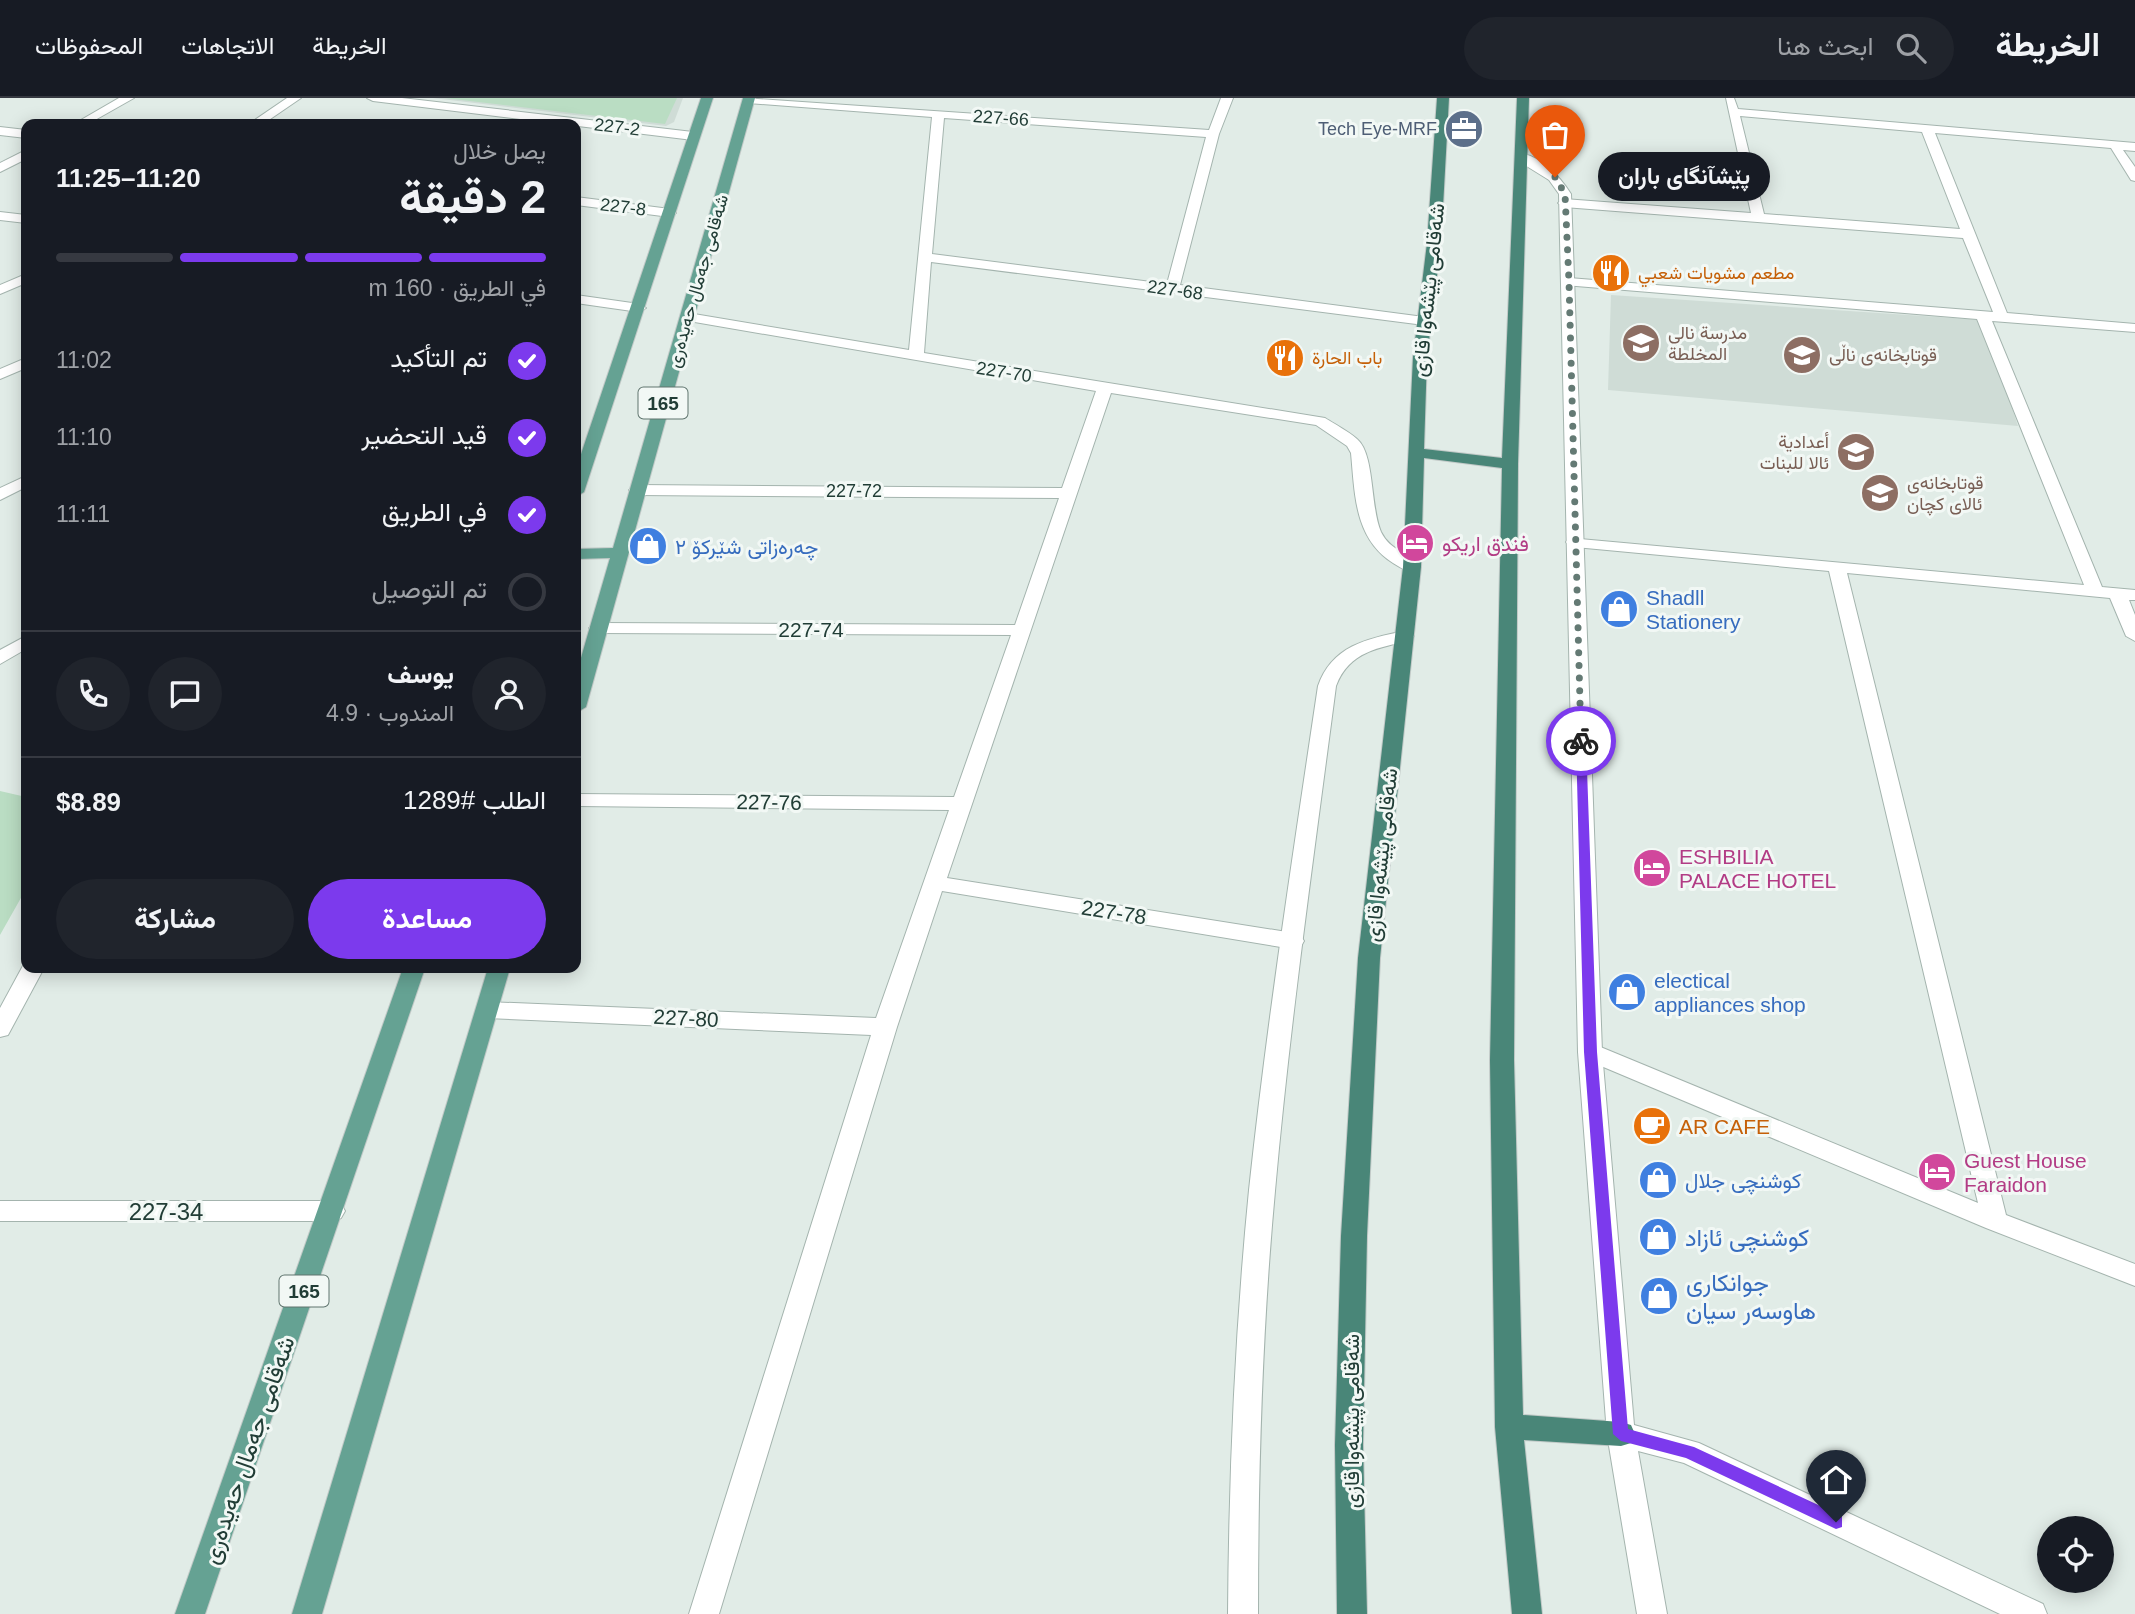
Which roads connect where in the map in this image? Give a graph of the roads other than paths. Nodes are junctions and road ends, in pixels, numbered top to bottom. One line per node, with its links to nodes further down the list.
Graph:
1 (128, 98): 12 (street)
2 (295, 98): 13 (street)
3 (373, 98): 14 (street, 227-2)
4 (707, 98): 20 (main road, 165)
5 (1227, 98): 19 (street)
6 (1443, 98): 44 (highway, شەقامی پێشەوا قازی)
7 (1523, 98): 24 (highway)
8 (1730, 98): 10 (street)
9 (749, 99): 11 (street, 227-66); 41 (main road, شەقامی جەمال حەیدەری / 165)
10 (1732, 112): 16 (street); 31 (street)
11 (938, 114): 19 (street, 227-66); 34 (street)
12 (89, 119)
13 (263, 119)
14 (550, 119)
15 (581, 123): 20 (street, 227-2)
16 (1927, 129): 21 (street); 33 (street)
17 (0, 131): 18 (street)
18 (21, 133)
19 (1213, 134): 38 (street)
20 (693, 136): 29 (main road, 165)
21 (2115, 146): 22 (street); 26 (street)
22 (2135, 147)
23 (21, 157): 25 (street)
24 (1521, 157): 28 (street); 51 (highway)
25 (0, 168)
26 (2135, 177)
27 (581, 202): 29 (street, 227-8)
28 (1564, 203): 31 (street); 36 (street)
29 (670, 213): 40 (main road, 165)
30 (0, 216): 32 (street)
31 (1758, 217): 33 (street)
32 (21, 218)
33 (1969, 234): 43 (street)
34 (927, 257): 38 (street, 227-68); 46 (street)
35 (21, 280): 37 (street)
36 (1569, 282): 42 (street); 57 (street)
37 (0, 290)
38 (1172, 290): 44 (street, 227-68)
39 (581, 300): 40 (street)
40 (639, 308): 52 (main road, 165)
41 (688, 317): 46 (street, 227-70); 54 (main road, شەقامی جەمال حەیدەری / 165)
42 (1983, 317): 43 (street); 62 (street)
43 (2003, 318): 45 (street)
44 (1424, 321): 50 (highway, شەقامی پێشەوا قازی)
45 (2135, 328)
46 (916, 357): 49 (street, 227-70)
47 (21, 365): 48 (street)
48 (0, 376)
49 (1105, 388): 55 (street); 60 (street, 227-70)
50 (1414, 452): 51 (highway); 60 (highway, شەقامی پێشەوا قازی)
51 (1510, 464): 86 (highway)
52 (581, 477)
53 (21, 484): 56 (street)
54 (637, 490): 55 (street, 227-72); 58 (main road, شەقامی جەمال حەیدەری / 165)
55 (1070, 492): 65 (street)
56 (5, 493)
57 (1575, 542): 61 (street); 81 (street)
58 (621, 553): 59 (main road); 64 (main road, شەقامی جەمال حەیدەری / 165)
59 (581, 554)
60 (1412, 567): 66 (highway, شەقامی پێشەوا قازی)
61 (1837, 568): 62 (street); 84 (street)
62 (2095, 591): 63 (street)
63 (2126, 594): 67 (street)
64 (598, 628): 65 (street, 227-74); 70 (main road, شەقامی جەمال حەیدەری / 165)
65 (1023, 630): 72 (street)
66 (1405, 636): 74 (street); 92 (highway, شەقامی پێشەوا قازی)
67 (2135, 636)
68 (21, 644): 69 (street)
69 (0, 658)
70 (581, 689)
71 (581, 800): 72 (street, 227-76)
72 (962, 804): 73 (street)
73 (935, 883): 74 (street, 227-78); 79 (street)
74 (1293, 941): 91 (street)
75 (30, 973): 80 (street)
76 (412, 973): 83 (main road, شەقامی جەمال حەیدەری / 165)
77 (498, 973): 78 (main road)
78 (487, 1010): 79 (street, 227-80); 89 (main road)
79 (885, 1027): 90 (street)
80 (0, 1029)
81 (1590, 1052): 84 (street); 87 (street)
82 (0, 1211): 83 (street, 227-34)
83 (332, 1211): 88 (main road, شەقامی جەمال حەیدەری / 165)
84 (1995, 1221): 85 (street)
85 (2135, 1275)
86 (1509, 1427): 87 (highway); 93 (highway)
87 (1621, 1434): 94 (street); 95 (street)
88 (190, 1614)
89 (307, 1614)
90 (704, 1614)
91 (1243, 1614)
92 (1352, 1614)
93 (1527, 1614)
94 (1652, 1614)
95 (2032, 1614)

